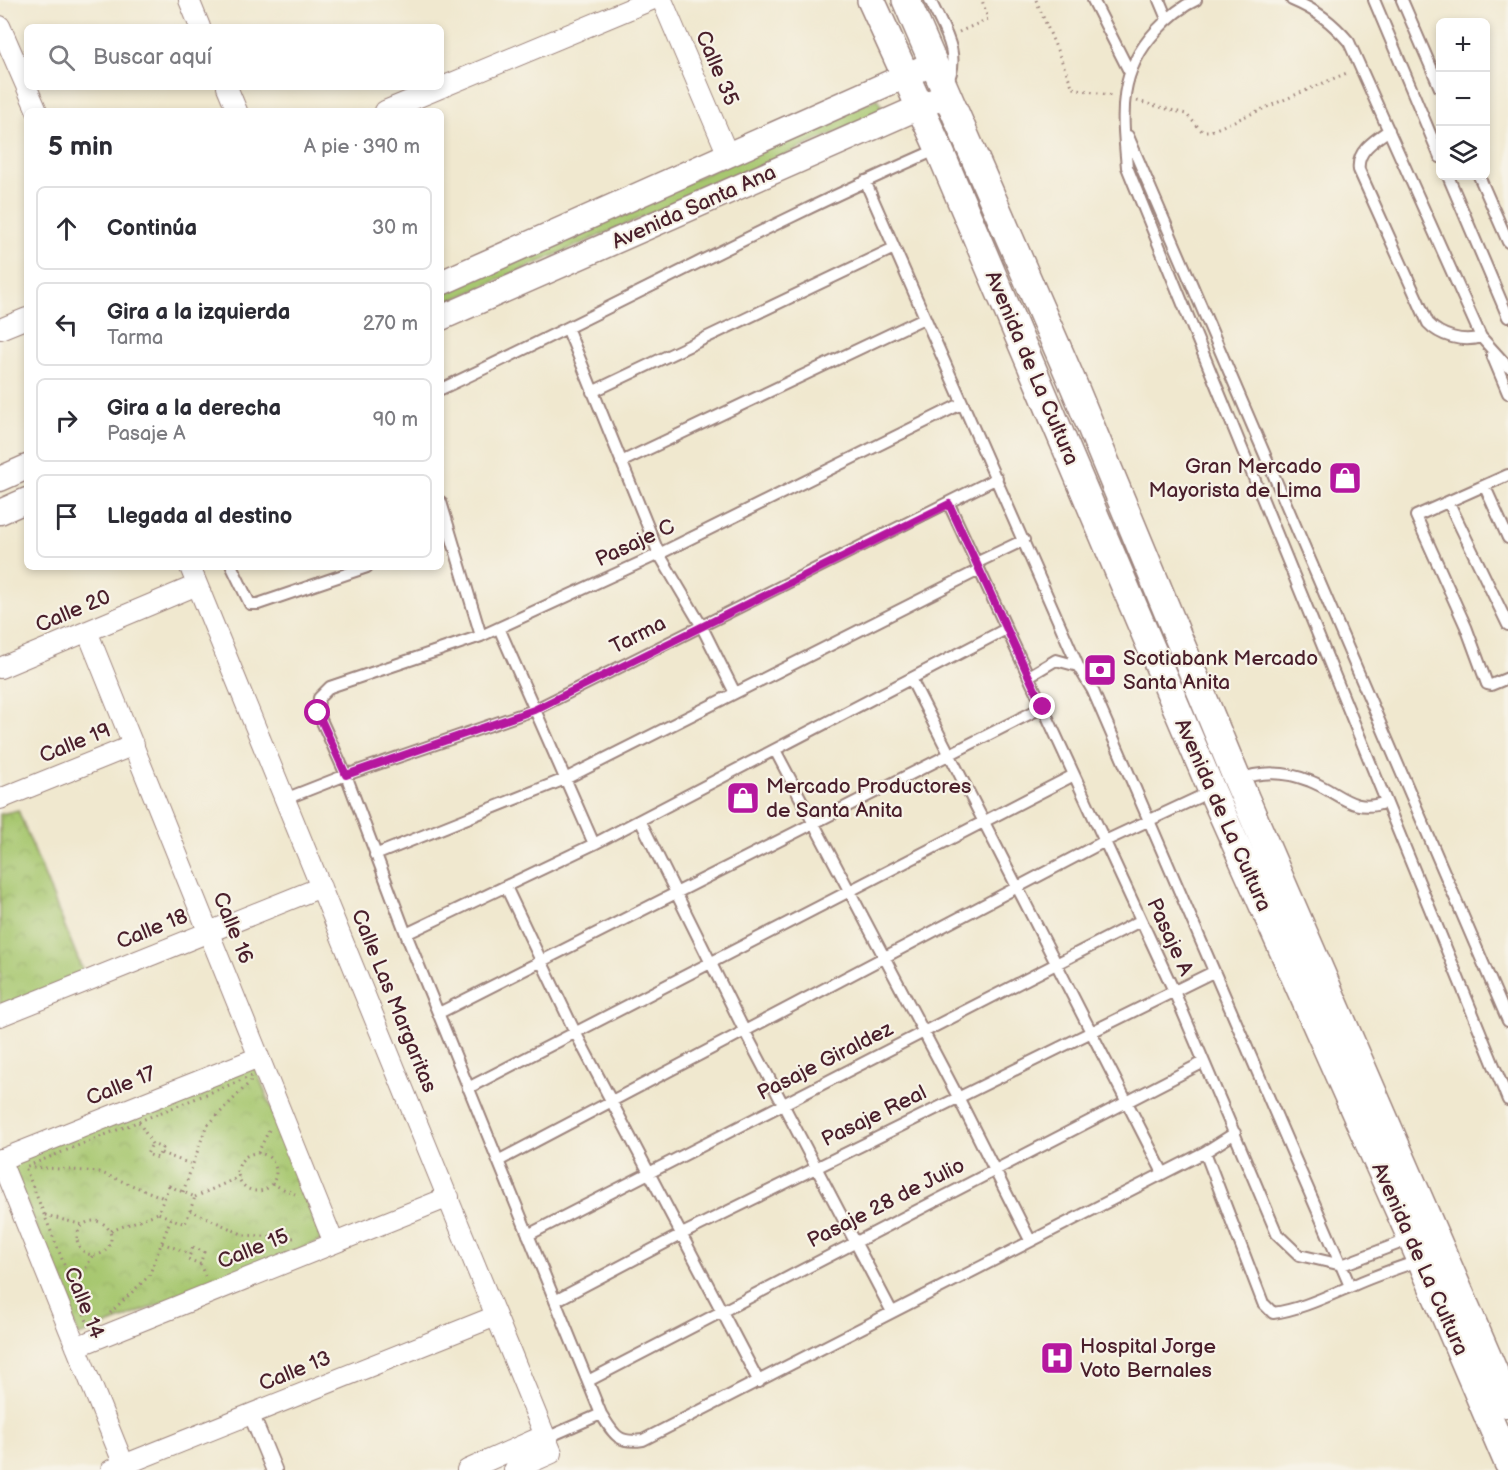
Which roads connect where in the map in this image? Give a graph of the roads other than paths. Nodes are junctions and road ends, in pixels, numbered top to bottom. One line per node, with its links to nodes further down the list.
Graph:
1 (189, 0): 14 (street)
2 (651, 0): 21 (street)
3 (662, 0): 34 (street, Calle 35)
4 (871, 0): 18 (main road, Avenida de La Cultura)
5 (906, 0): 16 (main road, Avenida de La Cultura)
6 (930, 0): 25 (lane)
7 (1093, 0): 17 (lane)
8 (1159, 0): 13 (lane)
9 (1196, 0): 13 (lane)
10 (1292, 0): 31 (lane)
11 (1374, 0): 32 (lane)
12 (1402, 0): 19 (lane)
13 (1167, 19): 17 (lane)
14 (199, 24)
15 (0, 26): 20 (street)
16 (934, 63): 18 (street, Avenida Santa Ana); 25 (main road, Avenida de La Cultura)
17 (1129, 71): 30 (lane)
18 (904, 76): 29 (main road, Avenida de La Cultura); 34 (street, Avenida Santa Ana)
19 (1436, 79)
20 (24, 81)
21 (444, 86)
22 (28, 90): 26 (street)
23 (228, 90): 27 (street)
24 (435, 90): 28 (street)
25 (946, 92): 29 (street, Avenida Santa Ana); 93 (main road, Avenida de La Cultura)
26 (36, 108)
27 (236, 108)
28 (392, 108)
29 (919, 108): 33 (main road, Avenida de La Cultura); 41 (street, Avenida Santa Ana)
30 (1123, 126): 96 (lane); 120 (lane)
31 (1389, 130): 47 (lane); 47 (lane)
32 (1436, 147)
33 (939, 149): 37 (lane); 93 (main road, Avenida de La Cultura)
34 (728, 154): 40 (street, Avenida Santa Ana)
35 (1450, 180): 42 (lane)
36 (1481, 180): 38 (lane)
37 (865, 181): 39 (lane); 46 (lane)
38 (1508, 242)
39 (894, 248): 43 (lane); 51 (lane)
40 (444, 282)
41 (444, 317)
42 (1508, 317)
43 (924, 318): 53 (lane); 54 (lane)
44 (24, 319): 45 (street)
45 (0, 329)
46 (568, 330): 50 (lane); 51 (lane)
47 (1481, 338): 48 (lane)
48 (1491, 352): 49 (lane); 52 (lane)
49 (1508, 367)
50 (444, 388)
51 (592, 392): 54 (lane)
52 (1508, 393)
53 (961, 404): 57 (lane); 68 (lane, Pasaje C)
54 (621, 462): 68 (lane)
55 (24, 468): 58 (street)
56 (1508, 475): 59 (lane)
57 (997, 478): 62 (lane, Tarma); 67 (lane)
58 (0, 479)
59 (1485, 486): 61 (lane); 65 (lane)
60 (24, 501): 63 (street)
61 (1449, 502): 74 (lane); 82 (lane)
62 (949, 504): 69 (lane, Pasaje A); 73 (lane, Tarma)
63 (0, 512)
64 (444, 525): 66 (lane)
65 (1508, 538)
66 (446, 540): 78 (lane)
67 (1024, 540): 69 (lane); 79 (lane)
68 (659, 554): 73 (lane); 75 (lane, Pasaje C)
69 (978, 567): 76 (lane, Pasaje A); 84 (lane)
70 (233, 570): 71 (lane)
71 (358, 570)
72 (194, 576): 77 (street, Calle 20); 95 (street, Calle Las Margaritas)
73 (701, 625): 84 (lane); 86 (lane, Tarma)
74 (1508, 625)
75 (499, 628): 78 (lane, Pasaje C); 86 (lane)
76 (1006, 629): 81 (lane, Pasaje A); 83 (lane)
77 (87, 632): 80 (street, Calle 20); 87 (street, Calle 16)
78 (481, 636): 90 (lane, Pasaje C)
79 (1078, 666): 81 (lane); 98 (lane)
80 (0, 668)
81 (1029, 676): 85 (lane, Pasaje A)
82 (1508, 678)
83 (911, 679): 88 (lane); 89 (lane)
84 (735, 693): 92 (lane)
85 (1043, 707): 89 (lane); 91 (lane, Pasaje A)
86 (534, 710): 90 (lane, Tarma); 92 (lane)
87 (134, 746): 94 (street, Calle 19); 110 (street, Calle 16)
88 (775, 750): 97 (lane); 100 (lane)
89 (948, 755): 99 (lane); 100 (lane)
90 (346, 775): 95 (lane, Tarma); 103 (lane)
91 (1074, 775): 99 (lane); 101 (lane, Pasaje A)
92 (565, 779): 102 (lane); 103 (lane)
93 (1225, 785): 96 (lane); 98 (lane); 147 (main road, Avenida de La Cultura)
94 (0, 799)
95 (285, 799): 104 (street, Calle Las Margaritas)
96 (1386, 802): 129 (lane)
97 (640, 820): 102 (lane); 108 (lane)
98 (1148, 821): 101 (lane); 116 (lane)
99 (982, 822): 106 (lane); 107 (lane)
100 (813, 823): 107 (lane); 108 (lane)
101 (1105, 841): 106 (lane); 109 (lane, Pasaje A)
102 (594, 844): 105 (lane)
103 (375, 855): 111 (lane)
104 (321, 887): 110 (street, Calle 18); 141 (street, Calle Las Margaritas)
105 (506, 887): 111 (lane); 113 (lane)
106 (1017, 888): 112 (lane); 115 (lane)
107 (849, 891): 112 (lane); 114 (lane)
108 (676, 892): 113 (lane); 114 (lane)
109 (1140, 921): 115 (lane, Pasaje Giraldez); 117 (lane, Pasaje A)
110 (209, 932): 119 (street, Calle 18); 126 (street, Calle 16)
111 (406, 934): 118 (lane)
112 (884, 958): 123 (lane); 124 (lane)
113 (539, 962): 118 (lane); 122 (lane)
114 (710, 962): 122 (lane); 123 (lane)
115 (1058, 965): 121 (lane); 124 (lane, Pasaje Giraldez)
116 (1213, 972): 117 (lane, Pasaje Real); 148 (lane)
117 (1173, 989): 121 (lane, Pasaje Real); 125 (lane, Pasaje A)
118 (439, 1013): 127 (lane)
119 (0, 1016)
120 (1508, 1020)
121 (1091, 1030): 128 (lane, Pasaje Real); 130 (lane)
122 (575, 1032): 127 (lane); 131 (lane)
123 (746, 1032): 131 (lane); 132 (lane)
124 (924, 1033): 128 (lane); 132 (lane, Pasaje Giraldez)
125 (1204, 1062): 130 (lane, Pasaje 28 de Julio); 133 (lane, Pasaje A)
126 (259, 1065): 135 (street, Calle 17); 145 (street, Calle 16)
127 (468, 1088): 136 (lane)
128 (958, 1096): 137 (lane, Pasaje Real); 138 (lane)
129 (1508, 1100)
130 (1126, 1101): 138 (lane, Pasaje 28 de Julio); 140 (lane)
131 (612, 1102): 136 (lane); 139 (lane)
132 (784, 1104): 137 (lane); 139 (lane, Pasaje Giraldez)
133 (1235, 1133): 134 (lane); 148 (lane, Pasaje A)
134 (1204, 1152): 140 (lane); 149 (lane)
135 (0, 1159): 154 (street, Calle 14)
136 (498, 1161): 143 (lane)
137 (816, 1167): 142 (lane, Pasaje Real); 146 (lane)
138 (995, 1170): 144 (lane); 146 (lane, Pasaje 28 de Julio)
139 (650, 1173): 142 (lane); 143 (lane, Pasaje Giraldez)
140 (1162, 1173): 144 (lane)
141 (449, 1197): 145 (street, Calle 15); 153 (street, Calle Las Margaritas)
142 (682, 1234): 150 (lane, Pasaje Real); 151 (lane)
143 (528, 1235): 150 (lane)
144 (1030, 1240): 152 (lane)
145 (328, 1241): 154 (street, Calle 15)
146 (855, 1241): 151 (lane, Pasaje 28 de Julio); 152 (lane)
147 (1427, 1245): 148 (lane); 149 (lane); 157 (main road, Avenida de La Cultura); 161 (main road, Avenida de La Cultura)
148 (1342, 1265): 149 (lane)
149 (1350, 1286)
150 (555, 1301): 155 (lane)
151 (721, 1310): 155 (lane, Pasaje 28 de Julio); 156 (lane)
152 (892, 1312): 156 (lane)
153 (496, 1316): 158 (street, Calle 13); 160 (street, Calle Las Margaritas)
154 (76, 1347): 162 (street, Calle 14)
155 (588, 1381): 159 (lane)
156 (759, 1382): 159 (lane)
157 (1508, 1404)
158 (251, 1414): 162 (street, Calle 13); 163 (street)
159 (601, 1414): 160 (lane)
160 (548, 1442): 164 (street); 165 (street)
161 (1508, 1462)
162 (117, 1467)
163 (274, 1470)
164 (469, 1470)
165 (514, 1470)

